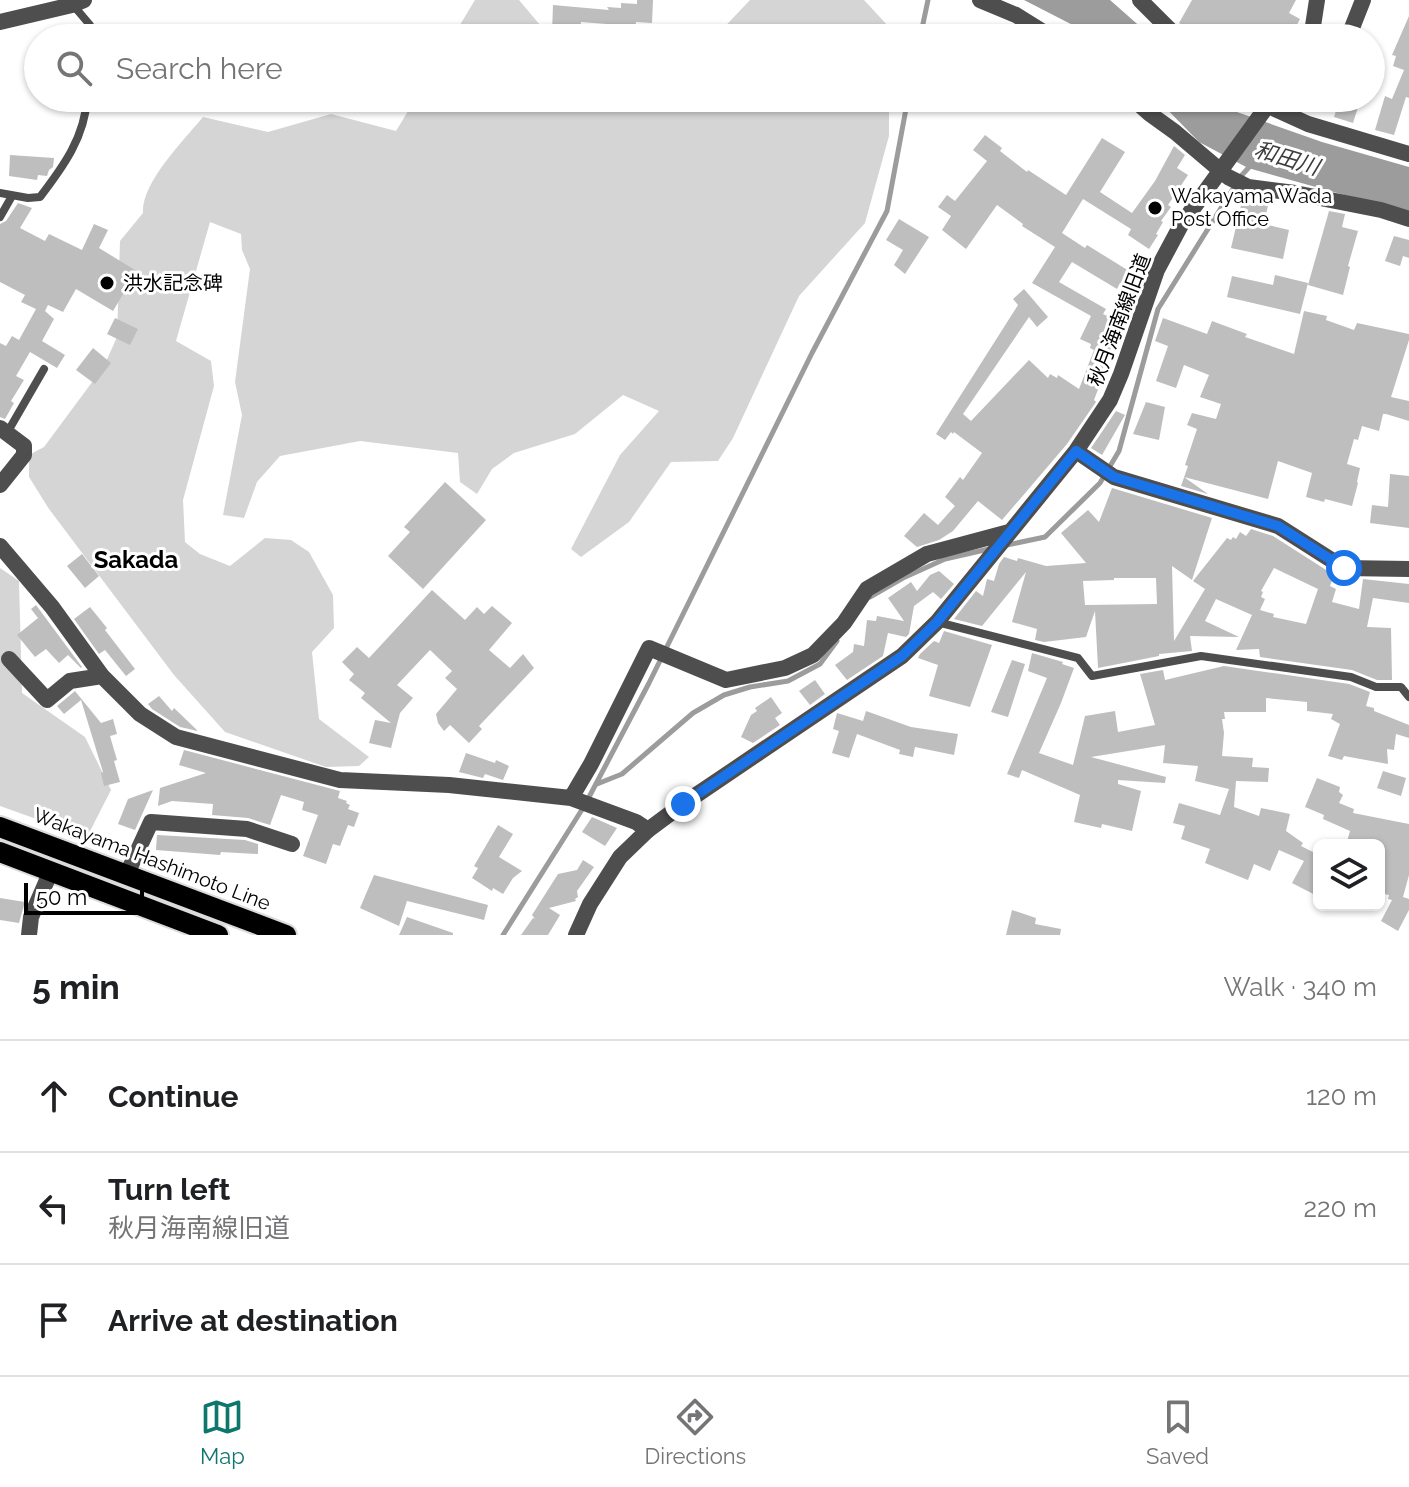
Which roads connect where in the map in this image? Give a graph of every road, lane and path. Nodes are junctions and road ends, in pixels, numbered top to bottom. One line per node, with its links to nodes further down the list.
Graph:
1 (980, 0): 8 (street)
2 (1140, 0): 9 (street)
3 (1317, 0): 10 (street)
4 (1363, 0): 11 (street)
5 (78, 2): 6 (street); 7 (lane)
6 (0, 22)
7 (89, 24)
8 (1030, 24)
9 (1164, 24)
10 (1313, 24)
11 (1354, 24)
12 (86, 112): 19 (lane)
13 (1148, 112): 17 (street)
14 (1262, 112): 17 (street, 秋月海南線旧道)
15 (1282, 112): 16 (street)
16 (1409, 154)
17 (1221, 168): 21 (street); 24 (street, 秋月海南線旧道)
18 (0, 193): 19 (lane)
19 (12, 196): 20 (lane)
20 (0, 217)
21 (1409, 219)
22 (44, 369): 23 (lane)
23 (4, 430): 25 (street)
24 (1076, 451): 26 (street, 秋月海南線旧道); 28 (street)
25 (0, 485)
26 (1009, 532): 29 (street, 秋月海南線旧道); 33 (street)
27 (0, 546): 31 (street)
28 (1409, 569)
29 (937, 622): 32 (lane); 35 (street, 秋月海南線旧道)
30 (9, 659): 31 (street)
31 (102, 676): 33 (street)
32 (1409, 697)
33 (574, 799): 35 (street)
34 (0, 827): 39 (main road, Wakayama Hashimoto Line)
35 (648, 830): 43 (street, 秋月海南線旧道)
36 (292, 844): 39 (street)
37 (0, 852): 38 (main road)
38 (51, 871): 40 (street); 41 (main road)
39 (127, 874): 42 (main road, Wakayama Hashimoto Line)
40 (29, 935)
41 (218, 935)
42 (286, 935)
43 (576, 935)

